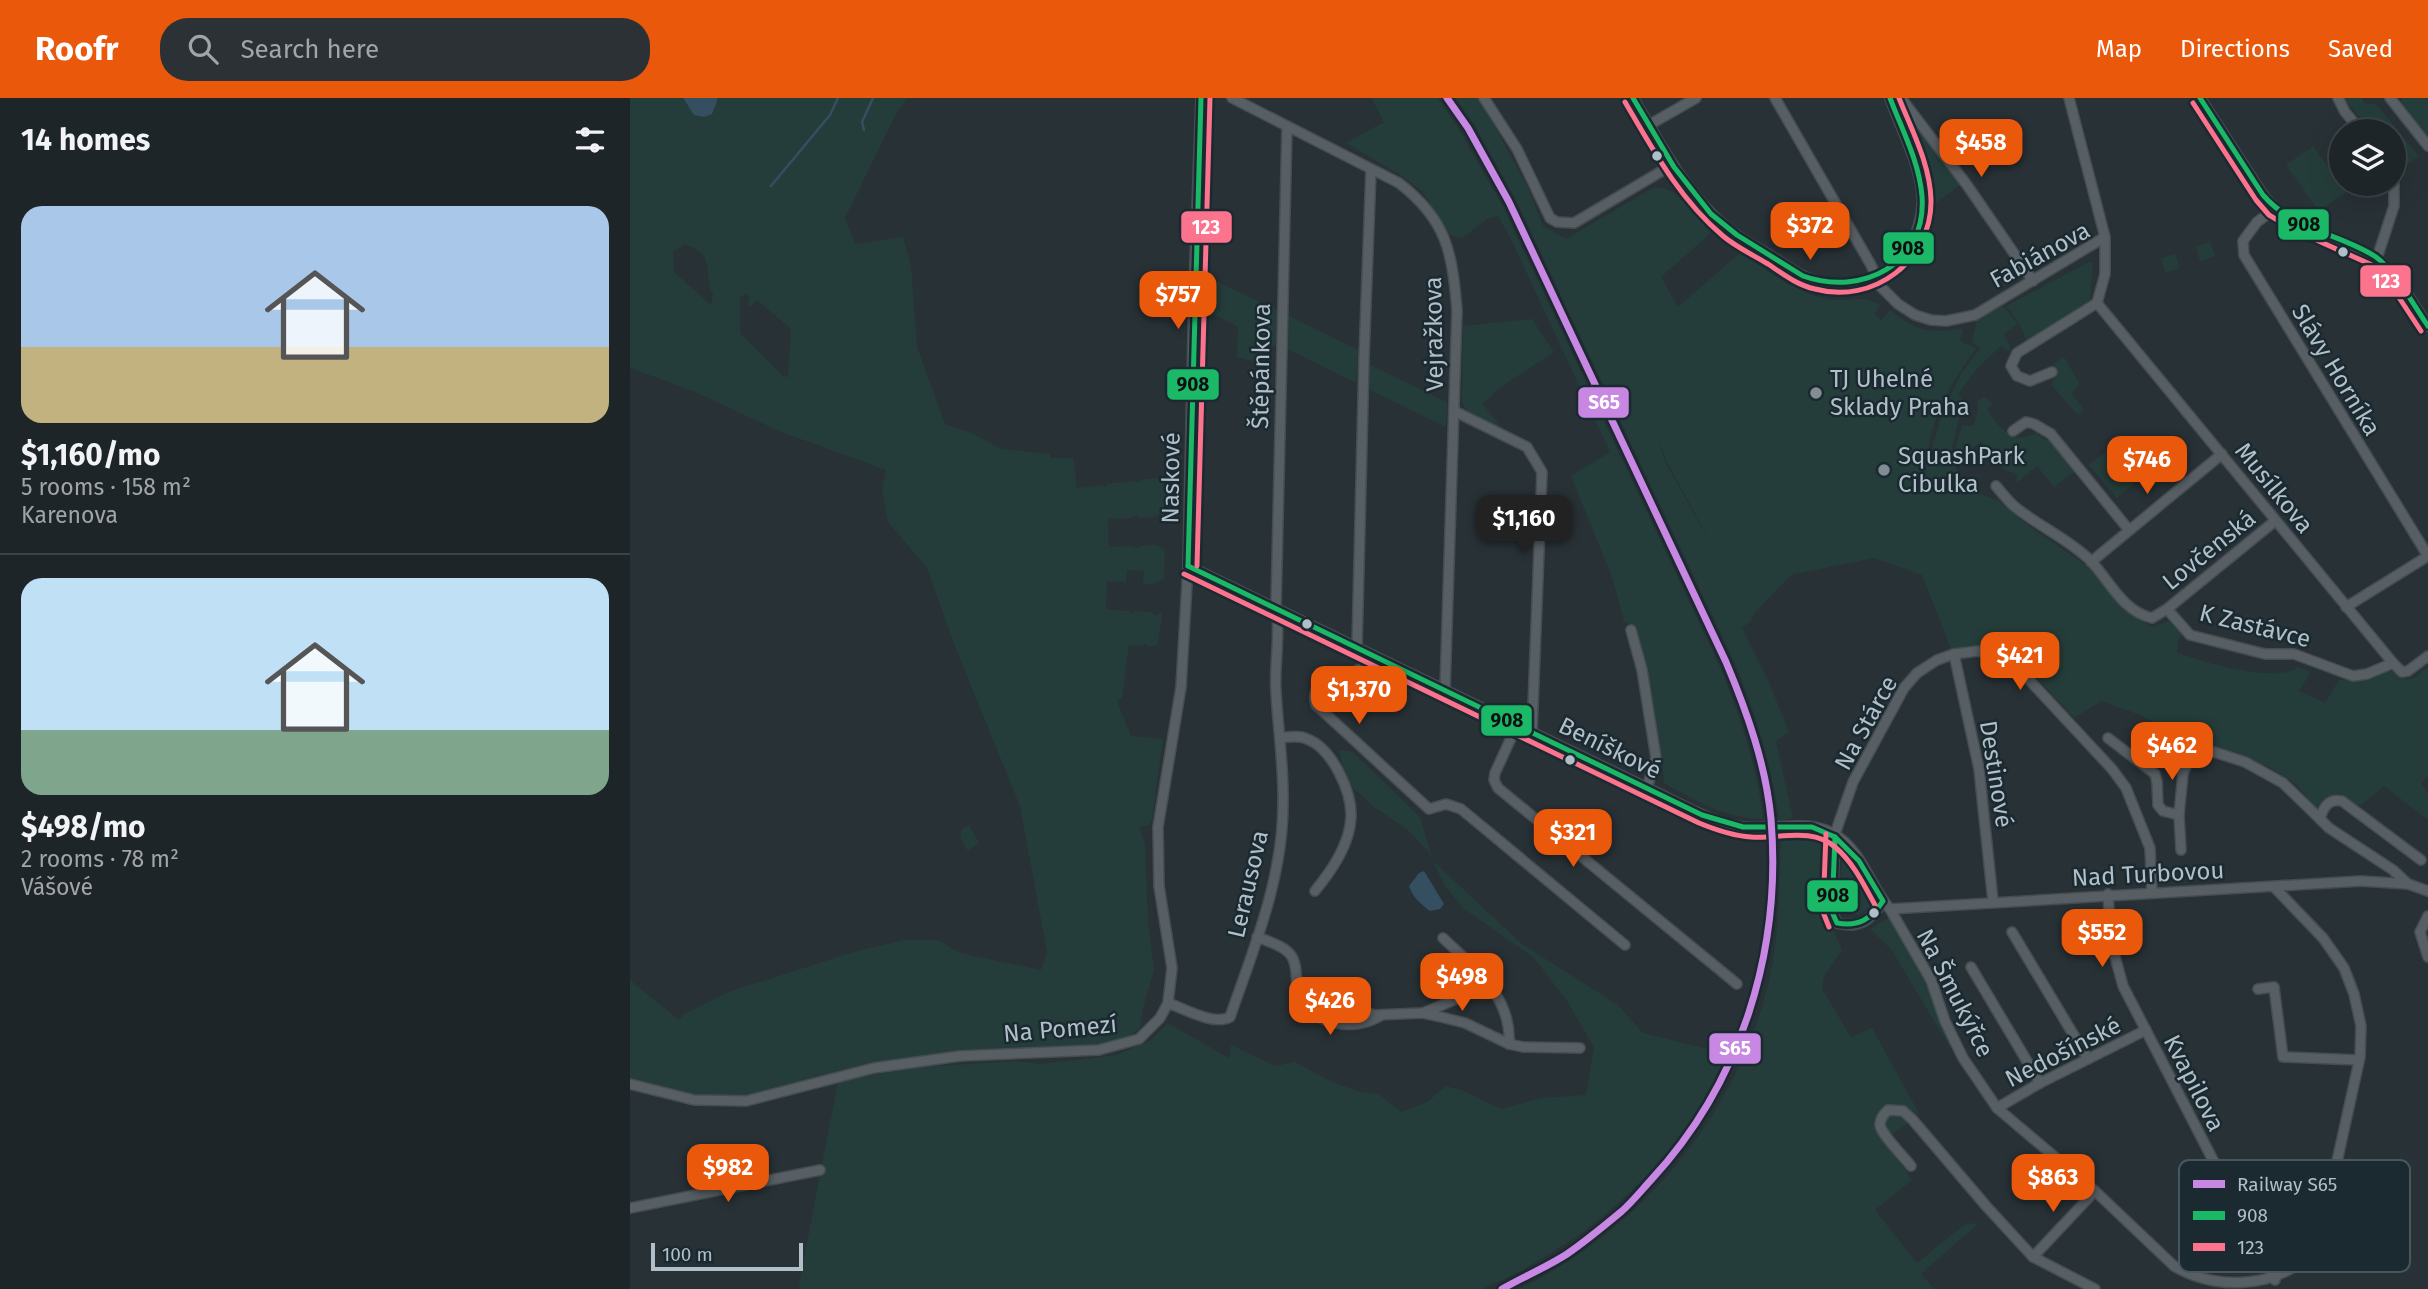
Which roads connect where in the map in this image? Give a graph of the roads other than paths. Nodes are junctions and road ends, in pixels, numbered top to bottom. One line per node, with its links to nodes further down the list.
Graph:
1 (1201, 98): 36 (street, Naskové)
2 (1232, 98): 15 (street, Vejražkova)
3 (1484, 98): 17 (street)
4 (1633, 98): 14 (street)
5 (1696, 98): 14 (street)
6 (1775, 98): 23 (street, Fabiánova)
7 (1890, 98): 23 (street)
8 (1901, 98): 24 (street)
9 (2069, 98): 21 (street)
10 (2200, 98): 20 (street)
11 (2338, 98): 13 (street)
12 (2390, 98): 16 (street)
13 (2353, 119)
14 (1649, 125): 17 (street)
15 (1287, 127): 18 (street, Vejražkova); 37 (street, Štěpánkova)
16 (2428, 145)
17 (1672, 165): 23 (street)
18 (1371, 170): 28 (street, Vejražkova); 41 (street)
19 (2394, 196): 22 (street)
20 (2275, 209): 22 (street); 34 (street, Slávy Horníka)
21 (2105, 237): 24 (street, Fabiánova); 25 (street, Fabiánova)
22 (2377, 258): 26 (street)
23 (1877, 277): 24 (street, Fabiánova)
24 (2033, 281)
25 (2097, 303): 27 (street); 30 (street, Musílkova)
26 (2428, 326)
27 (2052, 372)
28 (1454, 411): 46 (street, Vejražkova); 48 (street)
29 (2013, 431): 33 (street)
30 (2221, 454): 32 (street, Musílkova); 33 (street)
31 (1996, 486): 35 (street, K Zastávce)
32 (2275, 521): 38 (street, Musílkova); 39 (street, Lovčenská)
33 (2129, 530): 35 (street)
34 (2428, 556): 38 (street)
35 (2091, 562): 39 (street, K Zastávce)
36 (1188, 566): 37 (street, Beníškové); 77 (street)
37 (1276, 607): 41 (street, Beníškové); 49 (street, Lerausova)
38 (2346, 607): 45 (street, Musílkova)
39 (2167, 610): 45 (street, K Zastávce)
40 (1631, 630): 51 (street)
41 (1357, 648): 42 (street, Beníškové)
42 (1371, 654): 46 (street, Beníškové); 70 (street)
43 (1954, 654): 54 (street, Na Stárce); 61 (street, Na Stárce); 64 (street, Destinové)
44 (2428, 656): 45 (street)
45 (2393, 663)
46 (1445, 690): 47 (street, Beníškové)
47 (1517, 724): 48 (street, Beníškové); 74 (street)
48 (1532, 732): 51 (street, Beníškové)
49 (1280, 738): 59 (street); 68 (street, Lerausova)
50 (2108, 738): 52 (street)
51 (1647, 789): 54 (street, Beníškové)
52 (2179, 815): 53 (street, Nad Turbovou); 55 (street)
53 (2320, 820): 56 (street); 57 (street, Nad Turbovou)
54 (1835, 834): 63 (street, Na Šmukýřce); 63 (street)
55 (2181, 850)
56 (2421, 859)
57 (2408, 884): 58 (street, Nad Turbovou); 60 (street, Nad Turbovou)
58 (2274, 887): 61 (street, Nad Turbovou); 84 (street, Na Šmukýřce)
59 (1315, 891)
60 (2428, 891)
61 (2152, 893): 62 (street, Nad Turbovou)
62 (2108, 894): 64 (street, Nad Turbovou); 80 (street, Kvapilova)
63 (1883, 901): 65 (street, Na Šmukýřce)
64 (1993, 901): 65 (street, Nad Turbovou)
65 (1890, 909): 87 (street, Na Šmukýřce)
66 (2428, 916): 71 (street)
67 (2012, 932): 83 (street)
68 (1257, 937): 76 (street); 77 (street, Lerausova)
69 (1443, 938): 73 (street)
70 (1625, 944)
71 (2428, 957)
72 (1971, 967): 85 (street)
73 (1485, 981): 78 (street); 81 (street)
74 (1737, 984)
75 (2258, 989): 84 (street)
76 (1297, 994): 79 (street); 79 (street)
77 (1168, 1003): 86 (street, Na Pomezí)
78 (1422, 1013): 79 (street); 81 (street)
79 (1380, 1015)
80 (2146, 1030): 83 (street, Nedošínské); 88 (street, Kvapilova)
81 (1509, 1044): 82 (street)
82 (1580, 1048)
83 (2088, 1059): 85 (street, Nedošínské)
84 (2360, 1060): 89 (street, Na Šmukýřce)
85 (2040, 1083): 87 (street, Nedošínské)
86 (630, 1084)
87 (1997, 1108): 92 (street, Na Šmukýřce)
88 (2213, 1160)
89 (2338, 1160)
90 (1911, 1166): 94 (street)
91 (820, 1170): 93 (street)
92 (2095, 1191): 94 (street); 95 (street, Na Šmukýřce)
93 (630, 1208)
94 (2033, 1257): 100 (street)
95 (2179, 1268)
96 (2184, 1272): 99 (street, Na Šmukýřce)
97 (2271, 1272): 99 (street, Kvapilova)
98 (2289, 1272): 99 (street, Na Šmukýřce)
99 (2275, 1280)
100 (2095, 1289)

